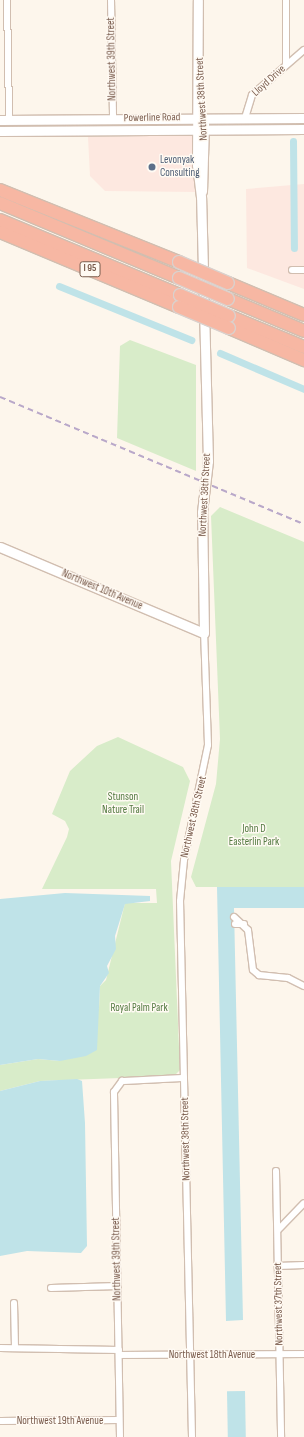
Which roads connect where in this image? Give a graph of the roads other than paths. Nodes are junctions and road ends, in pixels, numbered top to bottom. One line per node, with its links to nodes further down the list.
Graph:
1 (7, 0): 6 (street)
2 (111, 0): 10 (street, Northwest 39th Street)
3 (198, 0): 9 (street, Northwest 38th Street)
4 (286, 0): 8 (street)
5 (0, 43): 6 (street)
6 (8, 43): 13 (street)
7 (304, 50): 8 (street, Lloyd Drive)
8 (286, 64): 11 (street, Lloyd Drive)
9 (201, 117): 10 (street, Powerline Road); 11 (street, Powerline Road); 16 (street, Northwest 38th Street)
10 (113, 118): 14 (street, Powerline Road)
11 (245, 118): 12 (street, Powerline Road)
12 (304, 118)
13 (4, 120): 14 (street, Powerline Road); 15 (street)
14 (44, 120): 19 (street)
15 (0, 126)
16 (201, 128): 17 (street, Powerline Road); 19 (street, Powerline Road); 33 (street, Northwest 38th Street)
17 (304, 129)
18 (0, 131): 19 (street, Powerline Road)
19 (22, 131)
20 (0, 190): 27 (highway, bridge)
21 (0, 203): 29 (highway, bridge)
22 (0, 220): 26 (highway)
23 (0, 232): 26 (highway, I 95)
24 (292, 270): 25 (street)
25 (304, 270)
26 (179, 301): 28 (highway, I 95, bridge)
27 (304, 315)
28 (229, 322): 30 (highway); 31 (highway, I 95)
29 (304, 331)
30 (304, 348)
31 (304, 360)
32 (0, 547): 33 (street, Northwest 10th Avenue)
33 (204, 633): 36 (street, Northwest 38th Street)
34 (235, 921): 35 (street)
35 (304, 986)
36 (184, 1078): 42 (street, Northwest 39th Street); 50 (street, Northwest 38th Street)
37 (276, 1171): 39 (street, Northwest 37th Street)
38 (304, 1203): 39 (street)
39 (278, 1230): 41 (street, Northwest 37th Street)
40 (304, 1265): 41 (street)
41 (278, 1266): 48 (street, Northwest 37th Street)
42 (118, 1286): 43 (street); 47 (street, Northwest 39th Street)
43 (51, 1288)
44 (14, 1303): 46 (street)
45 (0, 1348): 46 (street, Northwest 18th Avenue)
46 (15, 1348): 47 (street, Northwest 18th Avenue)
47 (119, 1352): 50 (street, Northwest 18th Avenue); 51 (street, Northwest 39th Street)
48 (280, 1354): 49 (street, Northwest 18th Avenue); 50 (street, Northwest 18th Avenue); 55 (street, Northwest 37th Street)
49 (304, 1354)
50 (191, 1356): 54 (street, Northwest 38th Street)
51 (120, 1420): 52 (street, Northwest 19th Avenue); 53 (street, Northwest 39th Street)
52 (0, 1421)
53 (120, 1437)
54 (192, 1437)
55 (281, 1437)

